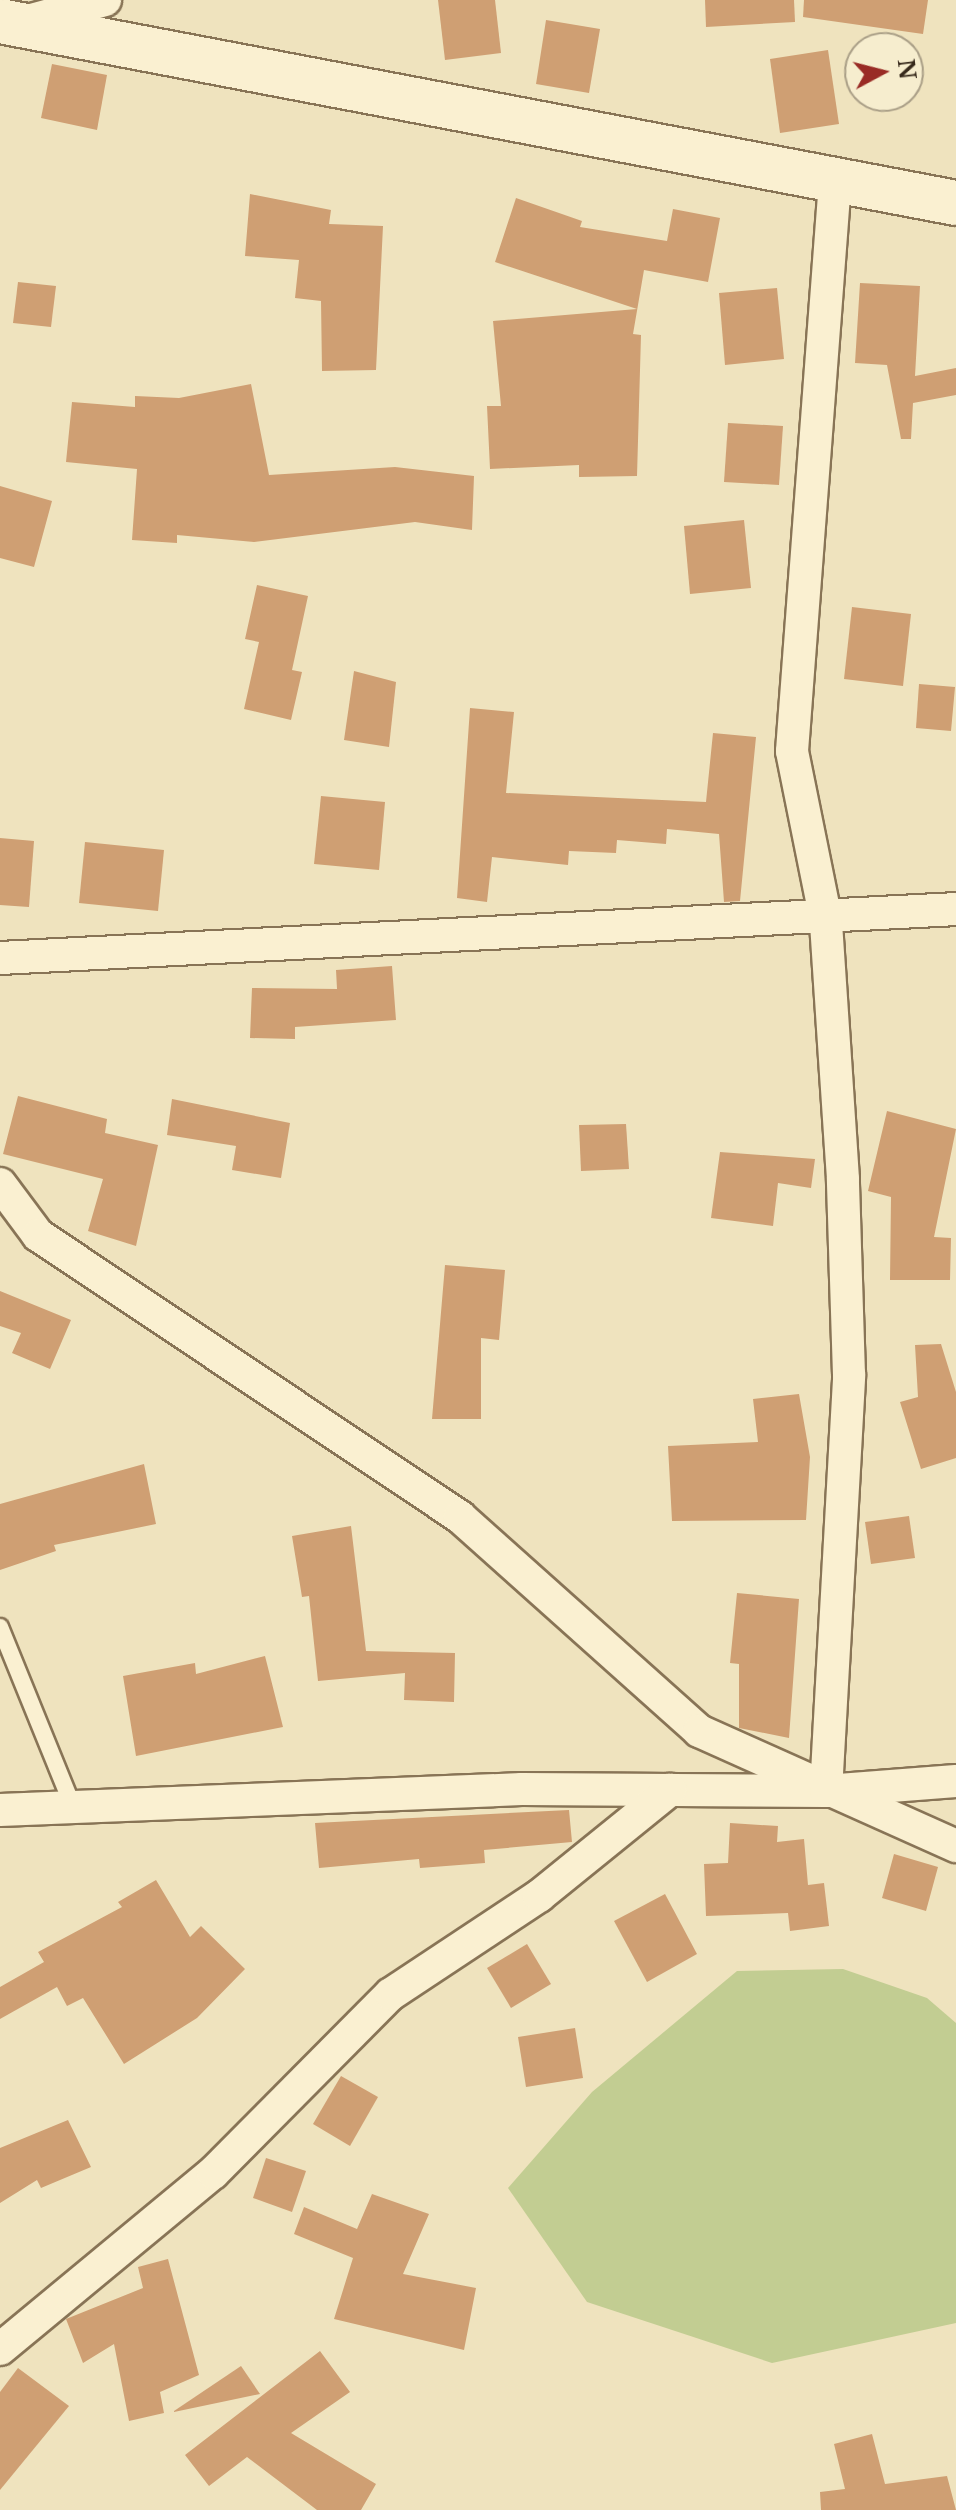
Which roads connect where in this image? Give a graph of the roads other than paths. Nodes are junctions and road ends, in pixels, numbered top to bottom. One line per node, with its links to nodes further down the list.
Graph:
1 (105, 0): 2 (street)
2 (9, 22): 3 (street)
3 (835, 182): 4 (street); 6 (street)
4 (956, 203)
5 (956, 909): 6 (street)
6 (826, 920): 7 (street); 12 (street)
7 (0, 958)
8 (0, 1184): 12 (street)
9 (0, 1627): 13 (lane)
10 (956, 1781): 12 (street)
11 (670, 1790): 12 (street); 13 (street); 16 (street)
12 (826, 1791): 15 (street)
13 (72, 1804): 14 (street)
14 (0, 1810)
15 (956, 1846)
16 (0, 2349)

